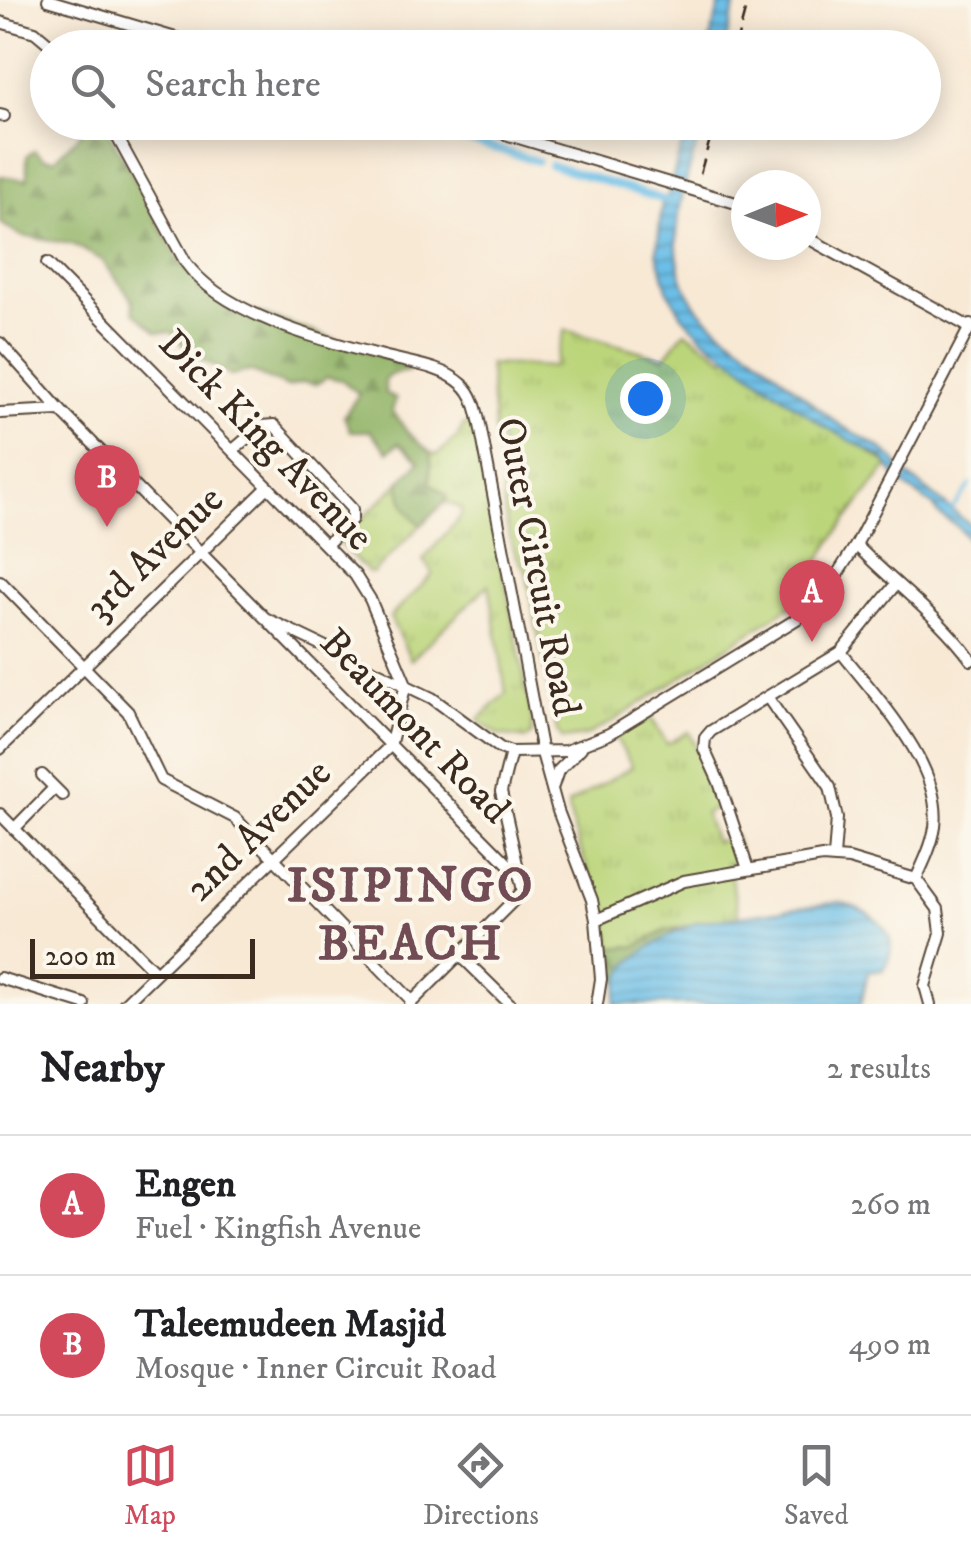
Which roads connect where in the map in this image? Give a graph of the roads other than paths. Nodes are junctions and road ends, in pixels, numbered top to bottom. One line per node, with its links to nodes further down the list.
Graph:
1 (48, 0): 3 (street)
2 (0, 22): 4 (street)
3 (149, 30)
4 (30, 31)
5 (119, 140): 33 (street, Outer Circuit Road)
6 (525, 140): 7 (street)
7 (731, 201)
8 (821, 245): 10 (street)
9 (47, 262): 16 (street, Dick King Avenue)
10 (970, 327): 13 (street)
11 (971, 342): 13 (street)
12 (0, 343): 14 (street, Beaumont Road)
13 (959, 347): 19 (street)
14 (60, 410): 15 (street); 20 (street, Beaumont Road)
15 (0, 413)
16 (233, 450): 17 (street, Dick King Avenue); 18 (street)
17 (268, 486): 18 (street, Dick King Avenue); 20 (street, 3rd Avenue)
18 (328, 544): 27 (street, Dick King Avenue)
19 (856, 545): 22 (street); 30 (street)
20 (199, 552): 23 (street, Beaumont Road); 26 (street, 3rd Avenue)
21 (0, 581): 26 (street)
22 (895, 585): 24 (street); 25 (street)
23 (265, 618): 27 (street); 29 (street, Beaumont Road)
24 (842, 652): 28 (street); 42 (street)
25 (971, 660)
26 (83, 666): 31 (street, 3rd Avenue); 39 (street)
27 (406, 684): 29 (street); 32 (street)
28 (768, 698): 38 (street); 40 (street)
29 (390, 746): 39 (street, 2nd Avenue); 41 (street, Beaumont Road)
30 (582, 748): 33 (street); 35 (street)
31 (0, 749)
32 (511, 752): 33 (street); 41 (street)
33 (542, 752): 35 (street, Outer Circuit Road)
34 (42, 775): 37 (street)
35 (552, 788): 43 (street, Outer Circuit Road)
36 (0, 814): 37 (street)
37 (14, 829): 45 (street)
38 (834, 857): 40 (street); 42 (street)
39 (275, 860): 45 (street, 2nd Avenue); 47 (street)
40 (748, 869): 43 (street)
41 (522, 877): 44 (street)
42 (916, 878): 52 (street)
43 (596, 920): 51 (street, Outer Circuit Road)
44 (460, 955): 47 (street); 50 (street)
45 (154, 972): 49 (street, 2nd Avenue)
46 (0, 978): 48 (street)
47 (411, 1002)
48 (84, 1004)
49 (124, 1004)
50 (510, 1004)
51 (597, 1004)
52 (930, 1004)

